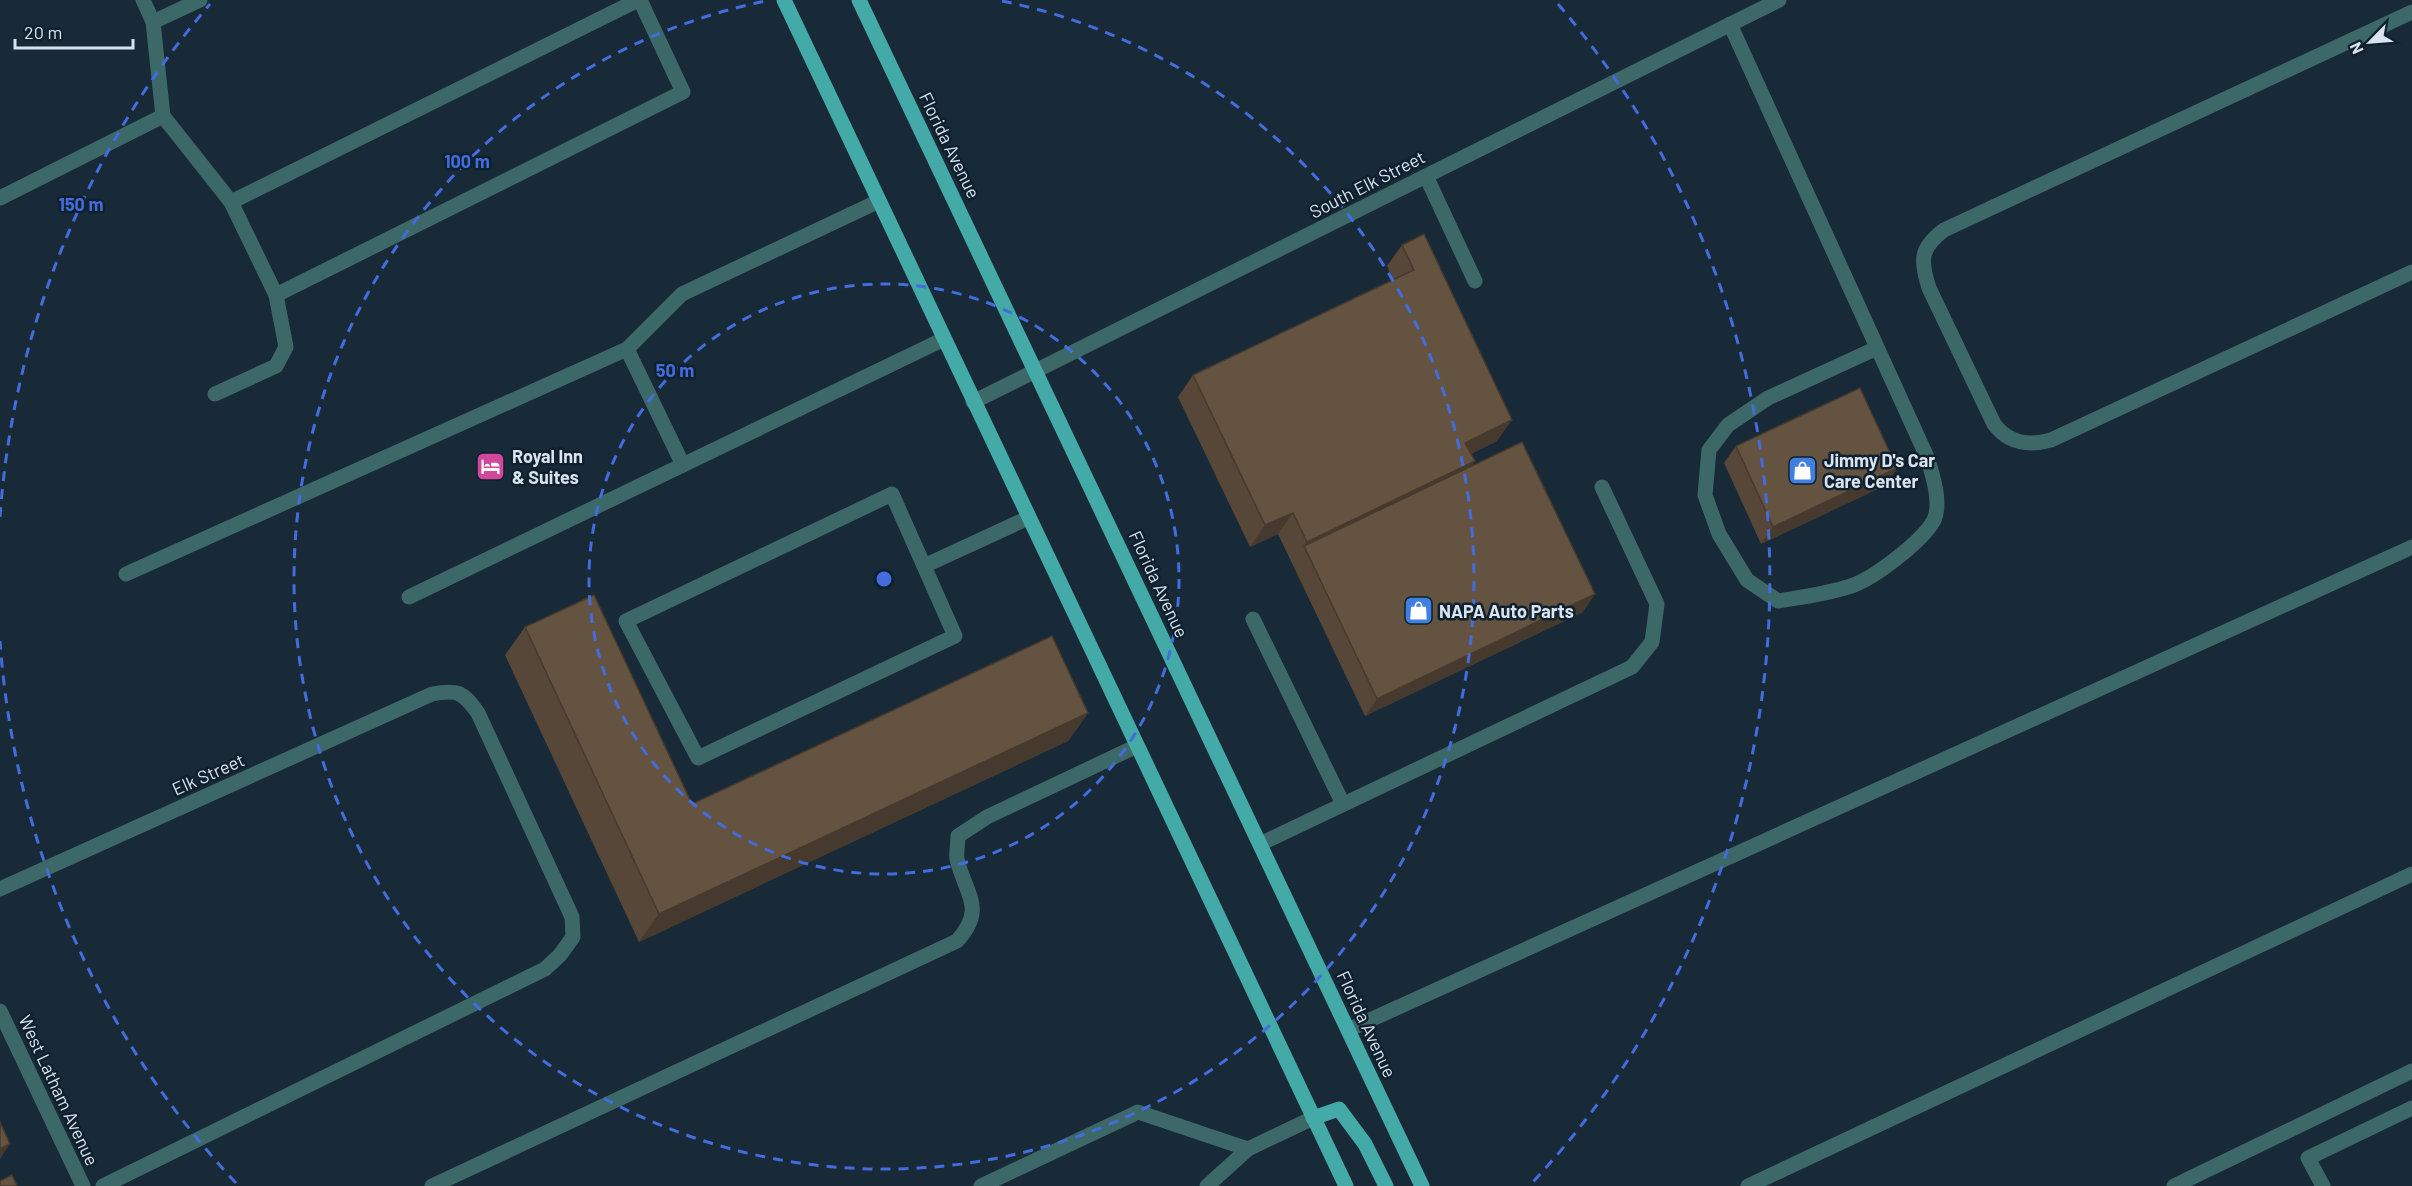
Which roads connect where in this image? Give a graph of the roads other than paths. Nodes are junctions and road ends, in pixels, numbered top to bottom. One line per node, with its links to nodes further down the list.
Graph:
1 (143, 0): 8 (street)
2 (200, 0): 8 (street)
3 (639, 0): 13 (street); 17 (street)
4 (784, 0): 14 (main road)
5 (859, 0): 21 (main road, Florida Avenue)
6 (1779, 0): 9 (street, South Elk Street)
7 (2412, 12): 15 (street)
8 (153, 22): 10 (street)
9 (1730, 24): 11 (street, South Elk Street); 19 (street)
10 (163, 116): 12 (street); 13 (street)
11 (1426, 176): 16 (street); 21 (street, South Elk Street)
12 (0, 198)
13 (231, 201): 17 (street)
14 (879, 201): 18 (main road); 20 (street)
15 (2412, 272)
16 (1475, 281)
17 (276, 295): 22 (street)
18 (944, 339): 23 (main road); 24 (street)
19 (1877, 348): 19 (street)
20 (627, 349): 24 (street); 29 (street)
21 (1037, 371): 23 (street, South Elk Street); 34 (main road, Florida Avenue)
22 (215, 394)
23 (973, 402): 26 (main road)
24 (683, 465): 30 (street)
25 (1602, 488): 33 (street)
26 (1028, 518): 28 (street); 32 (main road)
27 (2412, 547): 38 (street)
28 (924, 566): 28 (street)
29 (126, 574)
30 (409, 597)
31 (1253, 619): 33 (street)
32 (1137, 746): 41 (main road); 45 (street)
33 (1343, 804): 34 (street)
34 (1260, 844): 38 (main road, Florida Avenue)
35 (2412, 874): 51 (street)
36 (0, 889): 44 (street, Elk Street)
37 (0, 1011): 43 (street, West Latham Avenue)
38 (1348, 1030): 50 (main road, Florida Avenue)
39 (2412, 1071): 52 (street)
40 (2412, 1108): 53 (street)
41 (1313, 1118): 42 (street); 48 (main road); 49 (main road)
42 (1248, 1149): 46 (street); 47 (street)
43 (83, 1186)
44 (103, 1186)
45 (432, 1186)
46 (981, 1186)
47 (1207, 1186)
48 (1346, 1186)
49 (1386, 1186)
50 (1422, 1186)
51 (1748, 1186)
52 (2174, 1186)
53 (2323, 1186)

